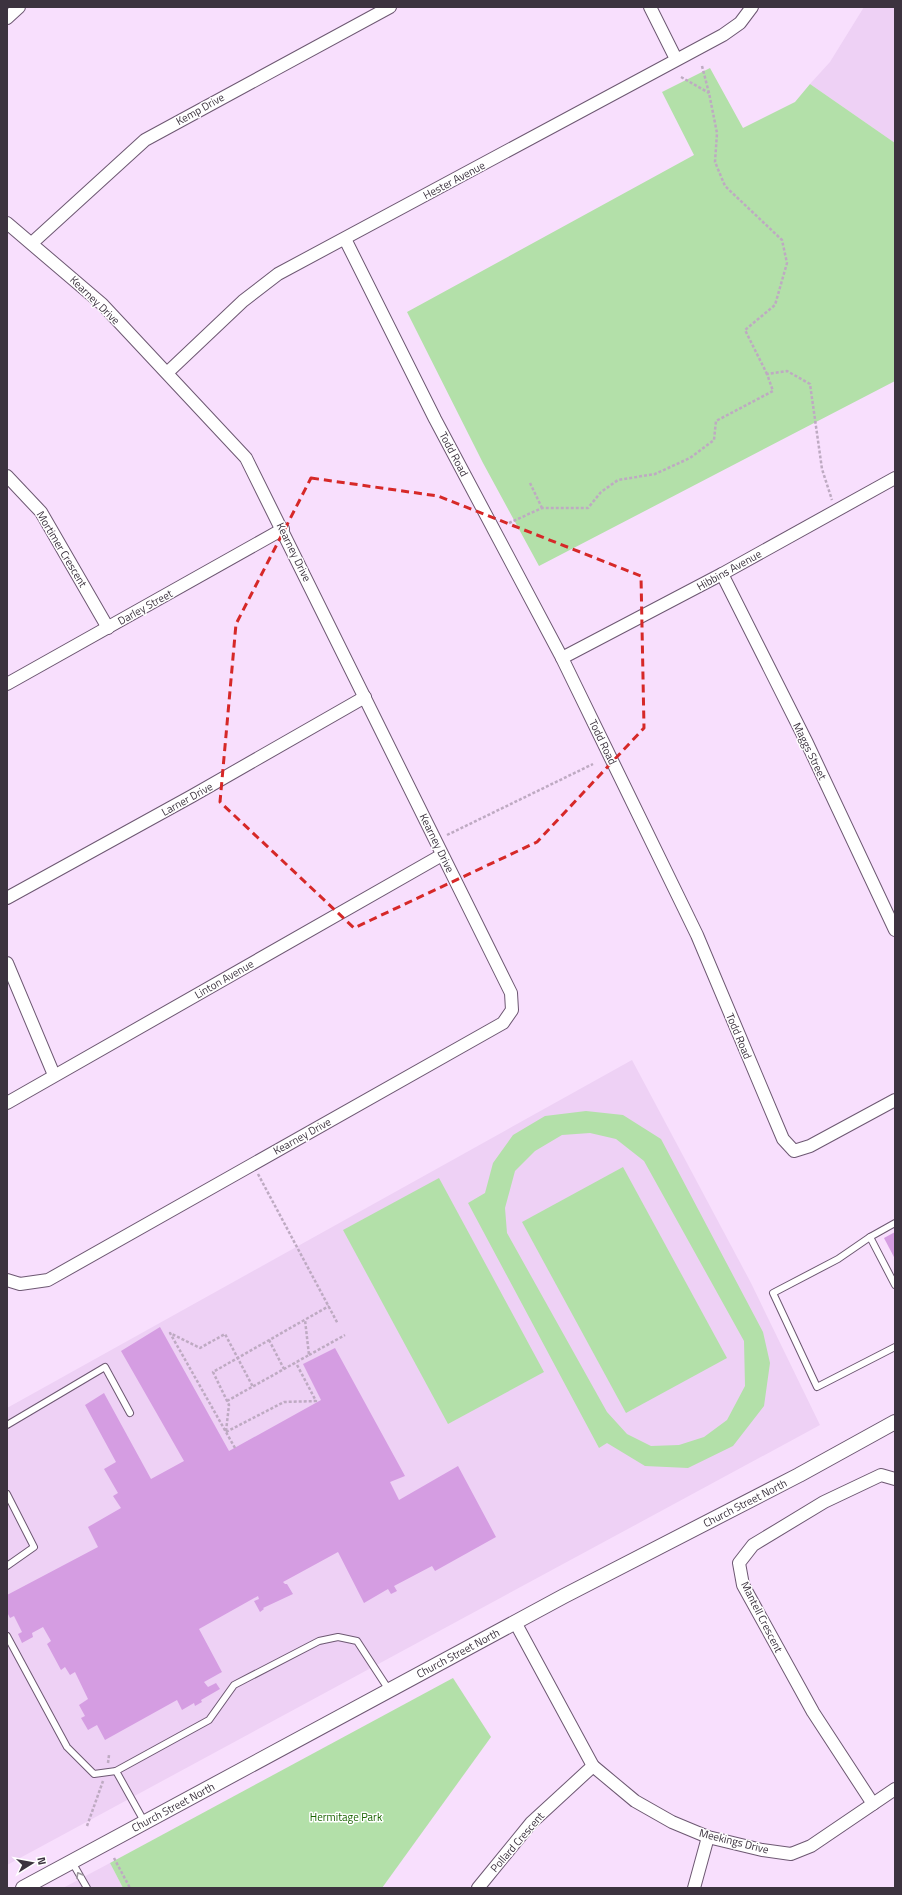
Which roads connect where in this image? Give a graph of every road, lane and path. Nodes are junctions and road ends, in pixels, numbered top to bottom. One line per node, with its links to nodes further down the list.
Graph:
1 (19, 7): 5 (street)
2 (390, 7): 12 (street, Kemp Drive)
3 (650, 7): 6 (street)
4 (752, 7): 6 (street, Hester Avenue)
5 (7, 18)
6 (676, 59): 11 (street, Hester Avenue)
7 (702, 66): 9 (path)
8 (680, 77): 9 (path)
9 (709, 93): 14 (path)
10 (7, 224): 12 (street, Kearney Drive)
11 (345, 239): 13 (street, Hester Avenue); 24 (street, Todd Road)
12 (32, 243): 13 (street, Kearney Drive)
13 (168, 372): 21 (street, Kearney Drive)
14 (768, 374): 18 (path); 19 (path)
15 (7, 476): 23 (street, Mortimer Crescent)
16 (895, 478): 19 (street, Hibbins Avenue)
17 (530, 483): 18 (path)
18 (542, 508): 20 (path)
19 (836, 510): 22 (street, Hibbins Avenue)
20 (509, 523)
21 (283, 529): 23 (street, Darley Street); 26 (street, Kearney Drive)
22 (722, 574): 24 (street, Hibbins Avenue); 31 (street, Maggs Street)
23 (108, 628): 25 (street, Darley Street)
24 (562, 658): 34 (street, Todd Road)
25 (7, 684)
26 (365, 697): 28 (street, Kearney Drive); 30 (street, Larner Drive)
27 (593, 764): 28 (path)
28 (436, 841): 29 (street, Kearney Drive)
29 (442, 855): 33 (street, Linton Avenue); 36 (street, Kearney Drive)
30 (7, 898)
31 (895, 930)
32 (7, 963): 33 (street)
33 (54, 1075): 35 (street, Linton Avenue)
34 (895, 1100)
35 (7, 1103)
36 (252, 1164): 39 (street, Kearney Drive); 41 (path)
37 (895, 1223): 38 (lane)
38 (870, 1237): 40 (lane); 46 (lane)
39 (7, 1280)
40 (895, 1285)
41 (329, 1306): 42 (path); 43 (path)
42 (305, 1320): 45 (path); 47 (path)
43 (338, 1324)
44 (344, 1335): 47 (path)
45 (269, 1340): 48 (path); 50 (path)
46 (895, 1347)
47 (309, 1355): 49 (path)
48 (238, 1358): 51 (path); 52 (path); 56 (path)
49 (296, 1363): 50 (path); 56 (path)
50 (284, 1369): 51 (path)
51 (253, 1387): 52 (path)
52 (227, 1401): 56 (path)
53 (130, 1413): 55 (lane)
54 (895, 1422): 61 (street, Church Street North)
55 (7, 1425)
56 (226, 1432): 57 (path)
57 (235, 1448)
58 (895, 1479): 69 (street, Mantell Crescent)
59 (7, 1494): 60 (lane)
60 (7, 1566)
61 (515, 1622): 63 (street, Church Street North); 65 (street, Meekings Drive)
62 (7, 1636): 67 (lane)
63 (389, 1690): 66 (lane); 70 (street, Church Street North)
64 (109, 1755): 67 (path)
65 (593, 1766): 72 (street, Meekings Drive); 78 (street, Pollard Crescent)
66 (116, 1771): 67 (lane); 70 (lane)
67 (105, 1772): 71 (path)
68 (895, 1789): 69 (street, Meekings Drive)
69 (873, 1804): 72 (street, Meekings Drive)
70 (145, 1822): 74 (street, Church Street North)
71 (87, 1826)
72 (708, 1837): 79 (street)
73 (114, 1858): 77 (path)
74 (72, 1862): 75 (street, Church Street North); 76 (lane, one-way to 74)
75 (23, 1888)
76 (87, 1888)
77 (130, 1888)
78 (478, 1888)
79 (694, 1888)

